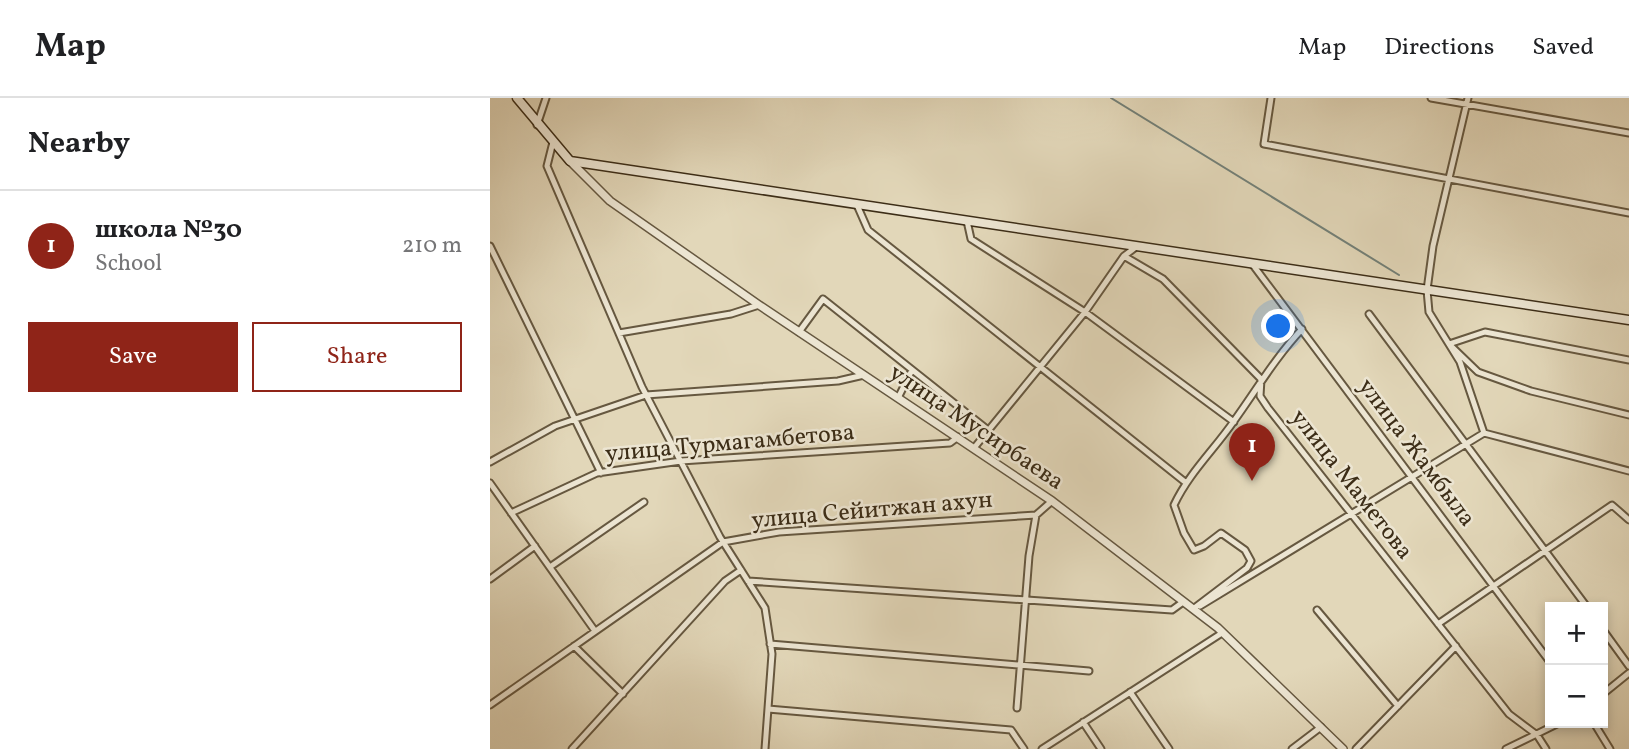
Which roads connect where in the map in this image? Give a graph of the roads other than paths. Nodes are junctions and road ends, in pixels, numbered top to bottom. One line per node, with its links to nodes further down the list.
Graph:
1 (517, 98): 6 (main road)
2 (1271, 98): 10 (street)
3 (1431, 98): 5 (street)
4 (548, 99): 6 (street)
5 (1467, 101): 7 (street); 10 (street)
6 (537, 125): 8 (main road)
7 (1629, 133)
8 (553, 142): 9 (main road); 25 (street)
9 (570, 161): 11 (main road); 19 (street, улица Мусирбаева)
10 (1449, 179): 12 (street); 18 (street)
11 (857, 205): 13 (main road); 28 (street)
12 (1629, 213)
13 (967, 221): 15 (main road); 20 (street)
14 (490, 246): 35 (street)
15 (1138, 246): 16 (street); 17 (main road)
16 (1124, 256): 20 (street); 31 (street, улица Маметова)
17 (1253, 265): 18 (main road); 23 (street, улица Жамбыла)
18 (1427, 290): 22 (main road); 26 (street)
19 (759, 305): 24 (street, улица Мусирбаева); 25 (street)
20 (1085, 312): 28 (street); 36 (street)
21 (1369, 314): 40 (street)
22 (1629, 320)
23 (1302, 329): 31 (street); 46 (street, улица Жамбыла)
24 (799, 332): 29 (street); 30 (street, улица Мусирбаева)
25 (619, 333): 32 (street)
26 (1449, 344): 27 (street); 34 (street); 38 (street)
27 (1629, 359)
28 (1040, 367): 37 (street); 47 (street)
29 (912, 370): 33 (street); 37 (street)
30 (864, 375): 32 (street); 33 (street, улица Мусирбаева)
31 (1261, 379): 36 (street); 52 (street, улица Маметова)
32 (646, 395): 35 (street); 42 (street)
33 (898, 398): 39 (street, улица Мусирбаева)
34 (1629, 415)
35 (572, 419): 43 (street); 45 (street)
36 (1234, 422): 47 (street)
37 (988, 430): 41 (street)
38 (1484, 432): 40 (street); 44 (street)
39 (958, 437): 41 (street, улица Мусирбаева); 42 (street, улица Турмагамбетова)
40 (1465, 445): 46 (street); 57 (street)
41 (974, 448): 49 (street, улица Мусирбаева)
42 (681, 461): 45 (street, улица Турмагамбетова); 55 (street)
43 (490, 462)
44 (1629, 471)
45 (601, 473): 51 (street, улица Турмагамбетова)
46 (1412, 477): 52 (street); 64 (street, улица Жамбыла)
47 (1185, 482): 68 (street)
48 (490, 483): 51 (street)
49 (1052, 501): 53 (street); 66 (street, улица Мусирбаева)
50 (644, 502): 59 (street)
51 (511, 513): 56 (street)
52 (1352, 513): 68 (street); 70 (street, улица Маметова)
53 (1036, 515): 55 (street, улица Сейитжан ахун); 65 (street)
54 (1629, 520): 57 (street)
55 (723, 542): 60 (street); 71 (street, улица Сейитжан ахун)
56 (535, 546): 59 (street); 61 (street)
57 (1546, 551): 64 (street); 67 (street)
58 (490, 567): 61 (street)
59 (550, 567): 71 (street)
60 (741, 570): 63 (street); 84 (street)
61 (496, 575): 62 (street)
62 (490, 579)
63 (748, 581): 65 (street); 74 (street)
64 (1494, 587): 70 (street); 77 (street, улица Жамбыла)
65 (1026, 601): 66 (street); 78 (street)
66 (1183, 602): 68 (street, улица Мусирбаева)
67 (1583, 602)
68 (1193, 609): 72 (street, улица Мусирбаева)
69 (1317, 610): 86 (street)
70 (1438, 624): 76 (street, улица Маметова)
71 (595, 631): 75 (street, улица Сейитжан ахун)
72 (1222, 633): 83 (street); 90 (street, улица Мусирбаева)
73 (1608, 637): 79 (street)
74 (770, 644): 78 (street); 88 (street)
75 (574, 646): 84 (street); 85 (street, улица Сейитжан ахун)
76 (1456, 646): 86 (street); 93 (street, улица Маметова)
77 (1545, 655)
78 (1021, 663): 80 (street); 87 (street)
79 (1629, 666)
80 (1090, 671)
81 (1629, 673): 82 (street)
82 (1608, 690)
83 (1130, 692): 89 (street); 99 (street)
84 (623, 694): 94 (street)
85 (490, 705)
86 (1398, 706): 102 (street)
87 (1017, 708)
88 (768, 709): 95 (street); 96 (street)
89 (1083, 722): 97 (street); 98 (street)
90 (1321, 727): 100 (street); 101 (street, улица Мусирбаева)
91 (1550, 728): 93 (street)
92 (1597, 728): 105 (street)
93 (1537, 735): 103 (street); 104 (street, улица Маметова)
94 (572, 749)
95 (765, 749)
96 (1024, 749)
97 (1042, 749)
98 (1101, 749)
99 (1169, 749)
100 (1292, 749)
101 (1343, 749)
102 (1356, 749)
103 (1506, 749)
104 (1546, 749)
105 (1610, 749)

